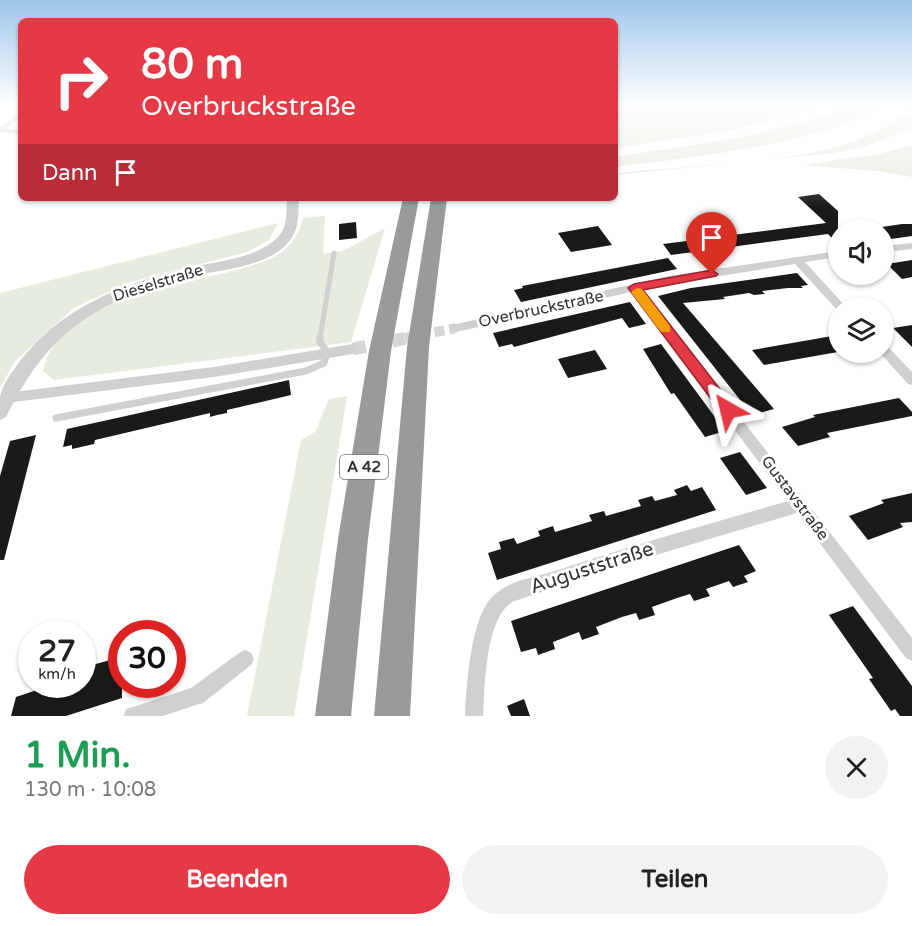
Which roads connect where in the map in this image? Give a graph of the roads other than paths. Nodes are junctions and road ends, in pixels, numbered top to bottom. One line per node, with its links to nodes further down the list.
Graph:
1 (293, 201): 16 (street, Dieselstraße)
2 (437, 207): 23 (highway, A 42)
3 (408, 209): 22 (highway, A 42)
4 (912, 246): 5 (street)
5 (894, 248)
6 (334, 253): 13 (lane)
7 (828, 255): 8 (street, Overbruckstraße)
8 (797, 260): 9 (street, Overbruckstraße); 10 (street)
9 (634, 288): 11 (street, Overbruckstraße); 18 (street, Gustavstraße)
10 (832, 297)
11 (456, 328)
12 (353, 349): 13 (street)
13 (327, 352): 16 (street); 17 (lane)
14 (894, 361): 15 (street)
15 (912, 380)
16 (3, 405)
17 (56, 418)
18 (801, 505): 19 (street, Gustavstraße); 24 (street, Auguststraße)
19 (912, 652)
20 (245, 659): 21 (street)
21 (134, 716)
22 (333, 716)
23 (392, 716)
24 (474, 716)

